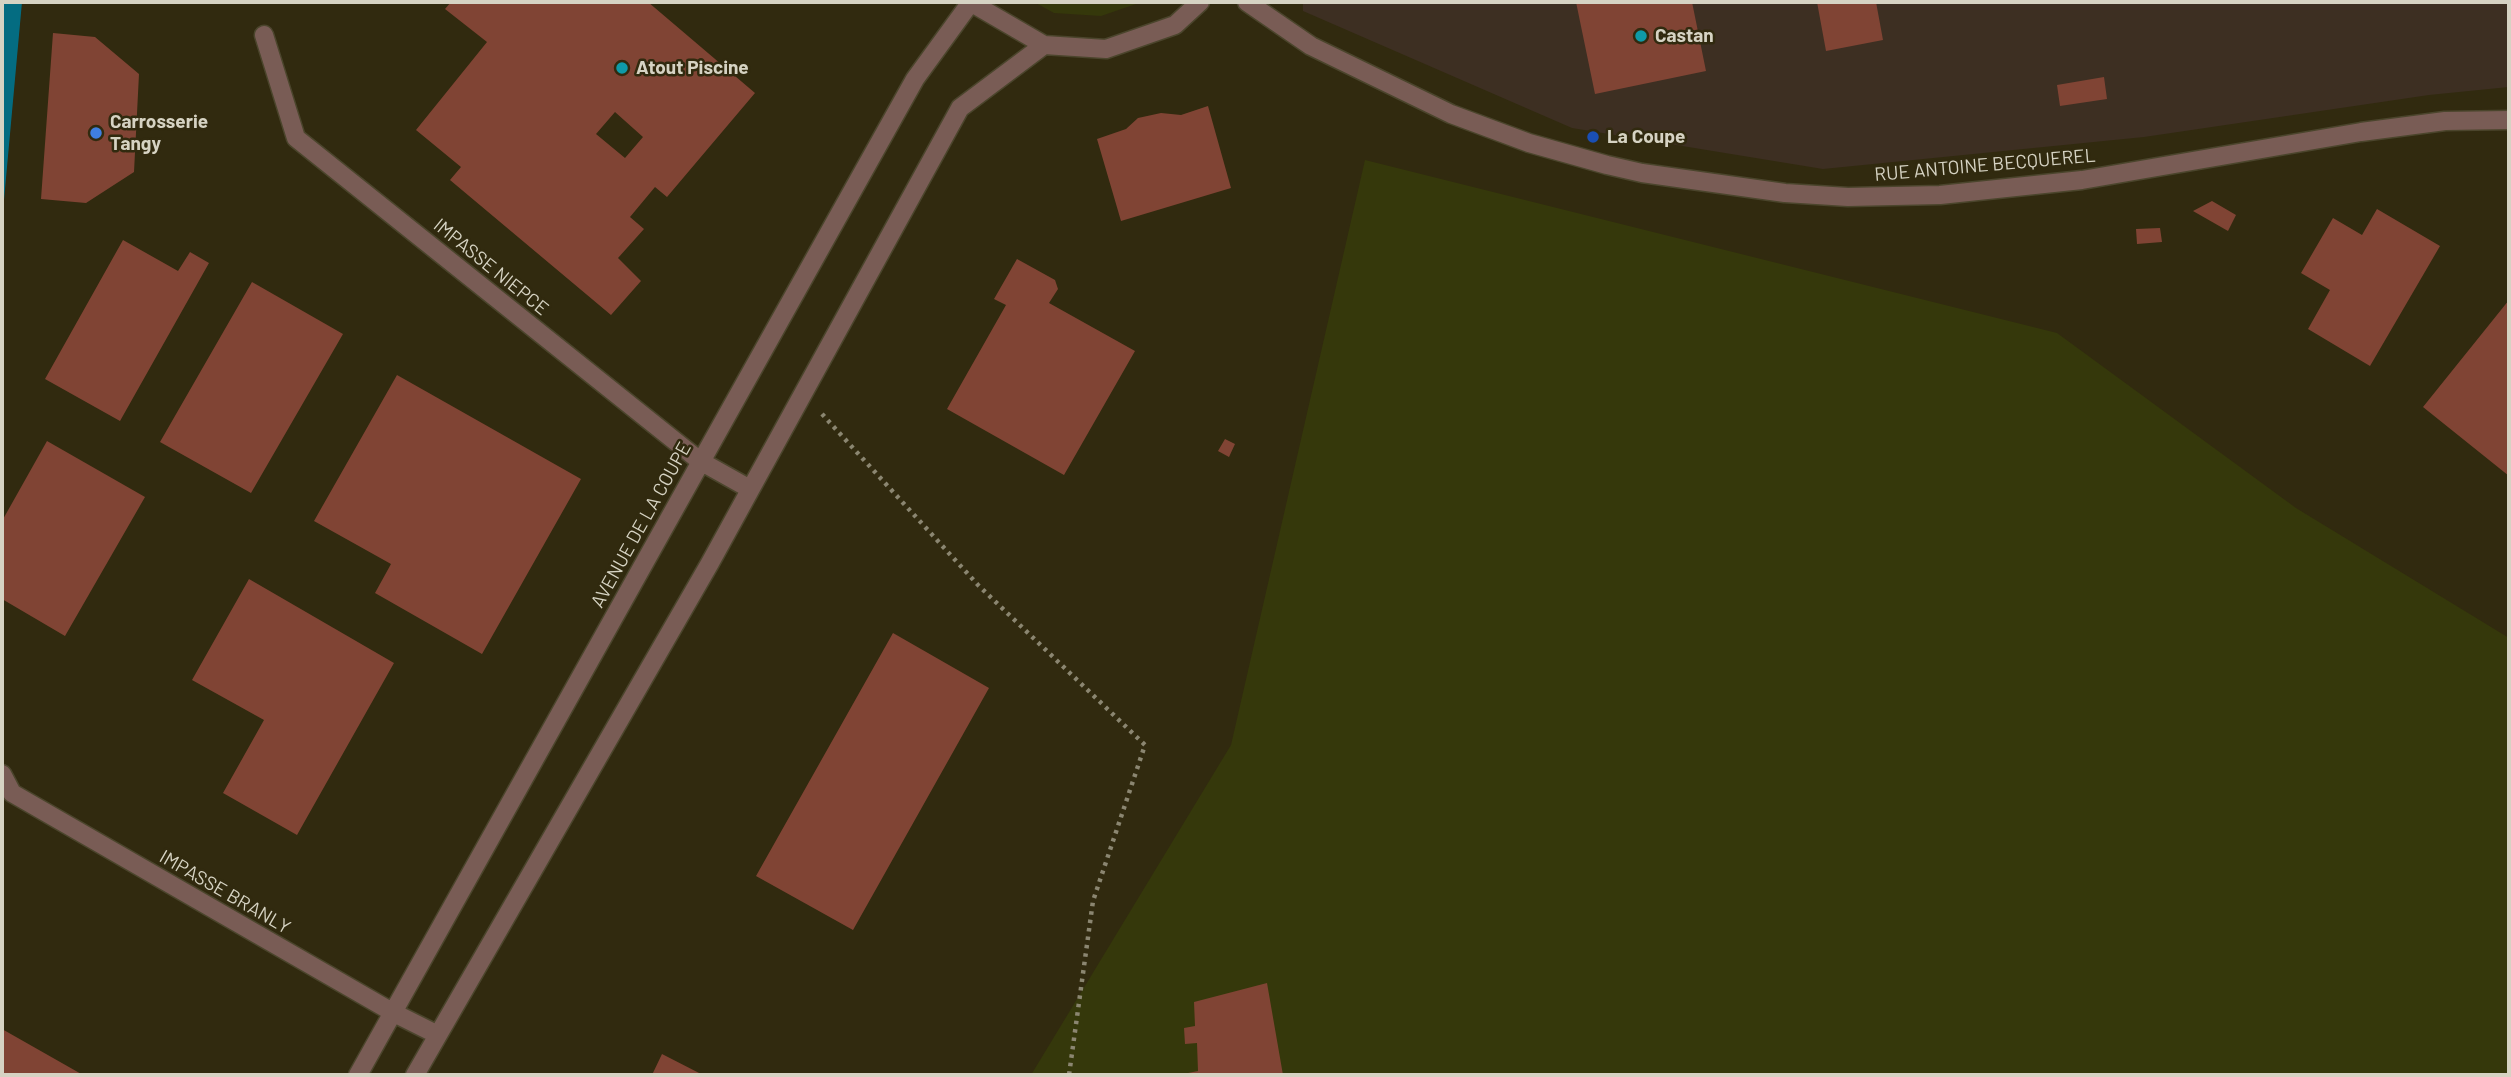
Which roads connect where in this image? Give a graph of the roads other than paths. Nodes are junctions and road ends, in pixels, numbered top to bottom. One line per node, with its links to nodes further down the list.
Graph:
1 (971, 2): 5 (street); 7 (street, AVENUE DE LA COUPE)
2 (1200, 2): 5 (street)
3 (1247, 2): 6 (street, RUE ANTOINE BECQUEREL)
4 (264, 35): 7 (street, IMPASSE NIEPCE)
5 (1044, 45): 8 (street)
6 (2509, 120)
7 (700, 461): 8 (street, IMPASSE NIEPCE); 10 (street, AVENUE DE LA COUPE)
8 (750, 489): 11 (street)
9 (2, 774): 10 (street, IMPASSE BRANLY)
10 (394, 1013): 11 (street, IMPASSE BRANLY); 12 (street, AVENUE DE LA COUPE)
11 (438, 1035): 13 (street)
12 (358, 1075)
13 (415, 1075)

